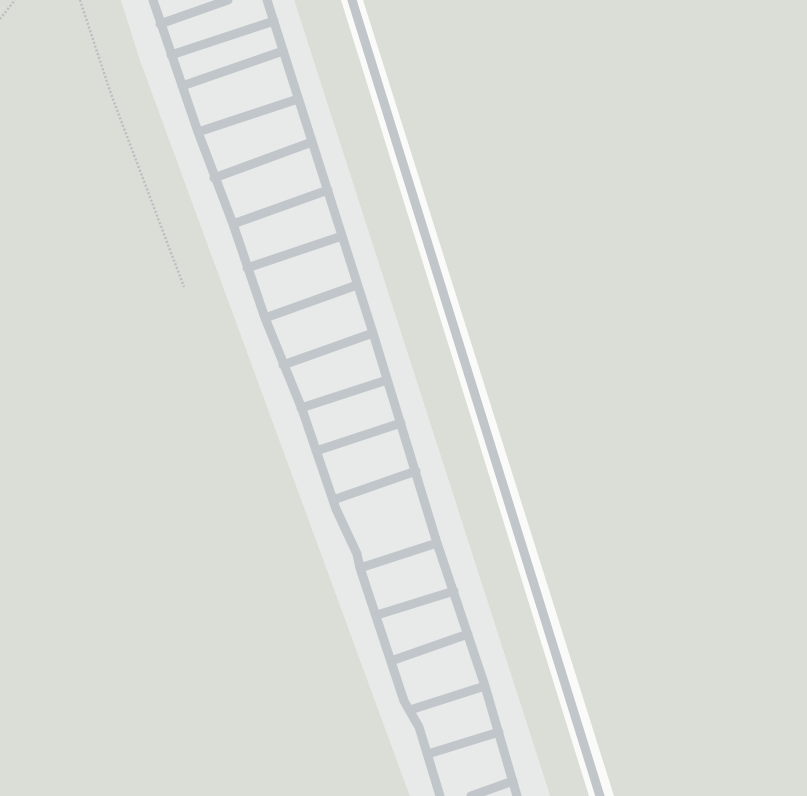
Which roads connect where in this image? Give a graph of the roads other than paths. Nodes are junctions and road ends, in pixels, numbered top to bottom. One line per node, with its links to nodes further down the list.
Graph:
1 (153, 0): 6 (lane)
2 (228, 0): 6 (lane)
3 (267, 0): 5 (lane)
4 (352, 0): 42 (lane)
5 (274, 21): 7 (lane); 8 (lane)
6 (160, 24): 8 (lane)
7 (283, 51): 9 (lane); 10 (lane)
8 (171, 55): 9 (lane)
9 (182, 86): 11 (lane)
10 (298, 99): 11 (lane); 12 (lane)
11 (198, 132): 13 (lane)
12 (312, 142): 13 (lane); 14 (lane)
13 (214, 178): 15 (lane)
14 (328, 190): 15 (lane); 16 (lane)
15 (233, 224): 17 (lane)
16 (342, 236): 17 (lane); 18 (lane)
17 (247, 268): 19 (lane)
18 (357, 285): 19 (lane); 20 (lane)
19 (265, 318): 21 (lane)
20 (373, 333): 21 (lane); 22 (lane)
21 (283, 365): 23 (lane)
22 (387, 380): 23 (lane); 24 (lane)
23 (301, 408): 25 (lane)
24 (401, 423): 25 (lane); 26 (lane)
25 (316, 451): 27 (lane)
26 (416, 471): 27 (lane); 28 (lane)
27 (333, 500): 29 (lane)
28 (437, 543): 29 (lane); 30 (lane)
29 (360, 568): 31 (lane)
30 (454, 591): 31 (lane); 32 (lane)
31 (377, 615): 33 (lane)
32 (468, 634): 33 (lane); 34 (lane)
33 (392, 661): 35 (lane)
34 (485, 686): 35 (lane); 36 (lane)
35 (410, 710): 37 (lane)
36 (499, 732): 37 (lane); 38 (lane)
37 (428, 754): 39 (lane)
38 (513, 781): 40 (lane); 41 (lane)
39 (440, 796)
40 (471, 796)
41 (517, 796)
42 (600, 796)

